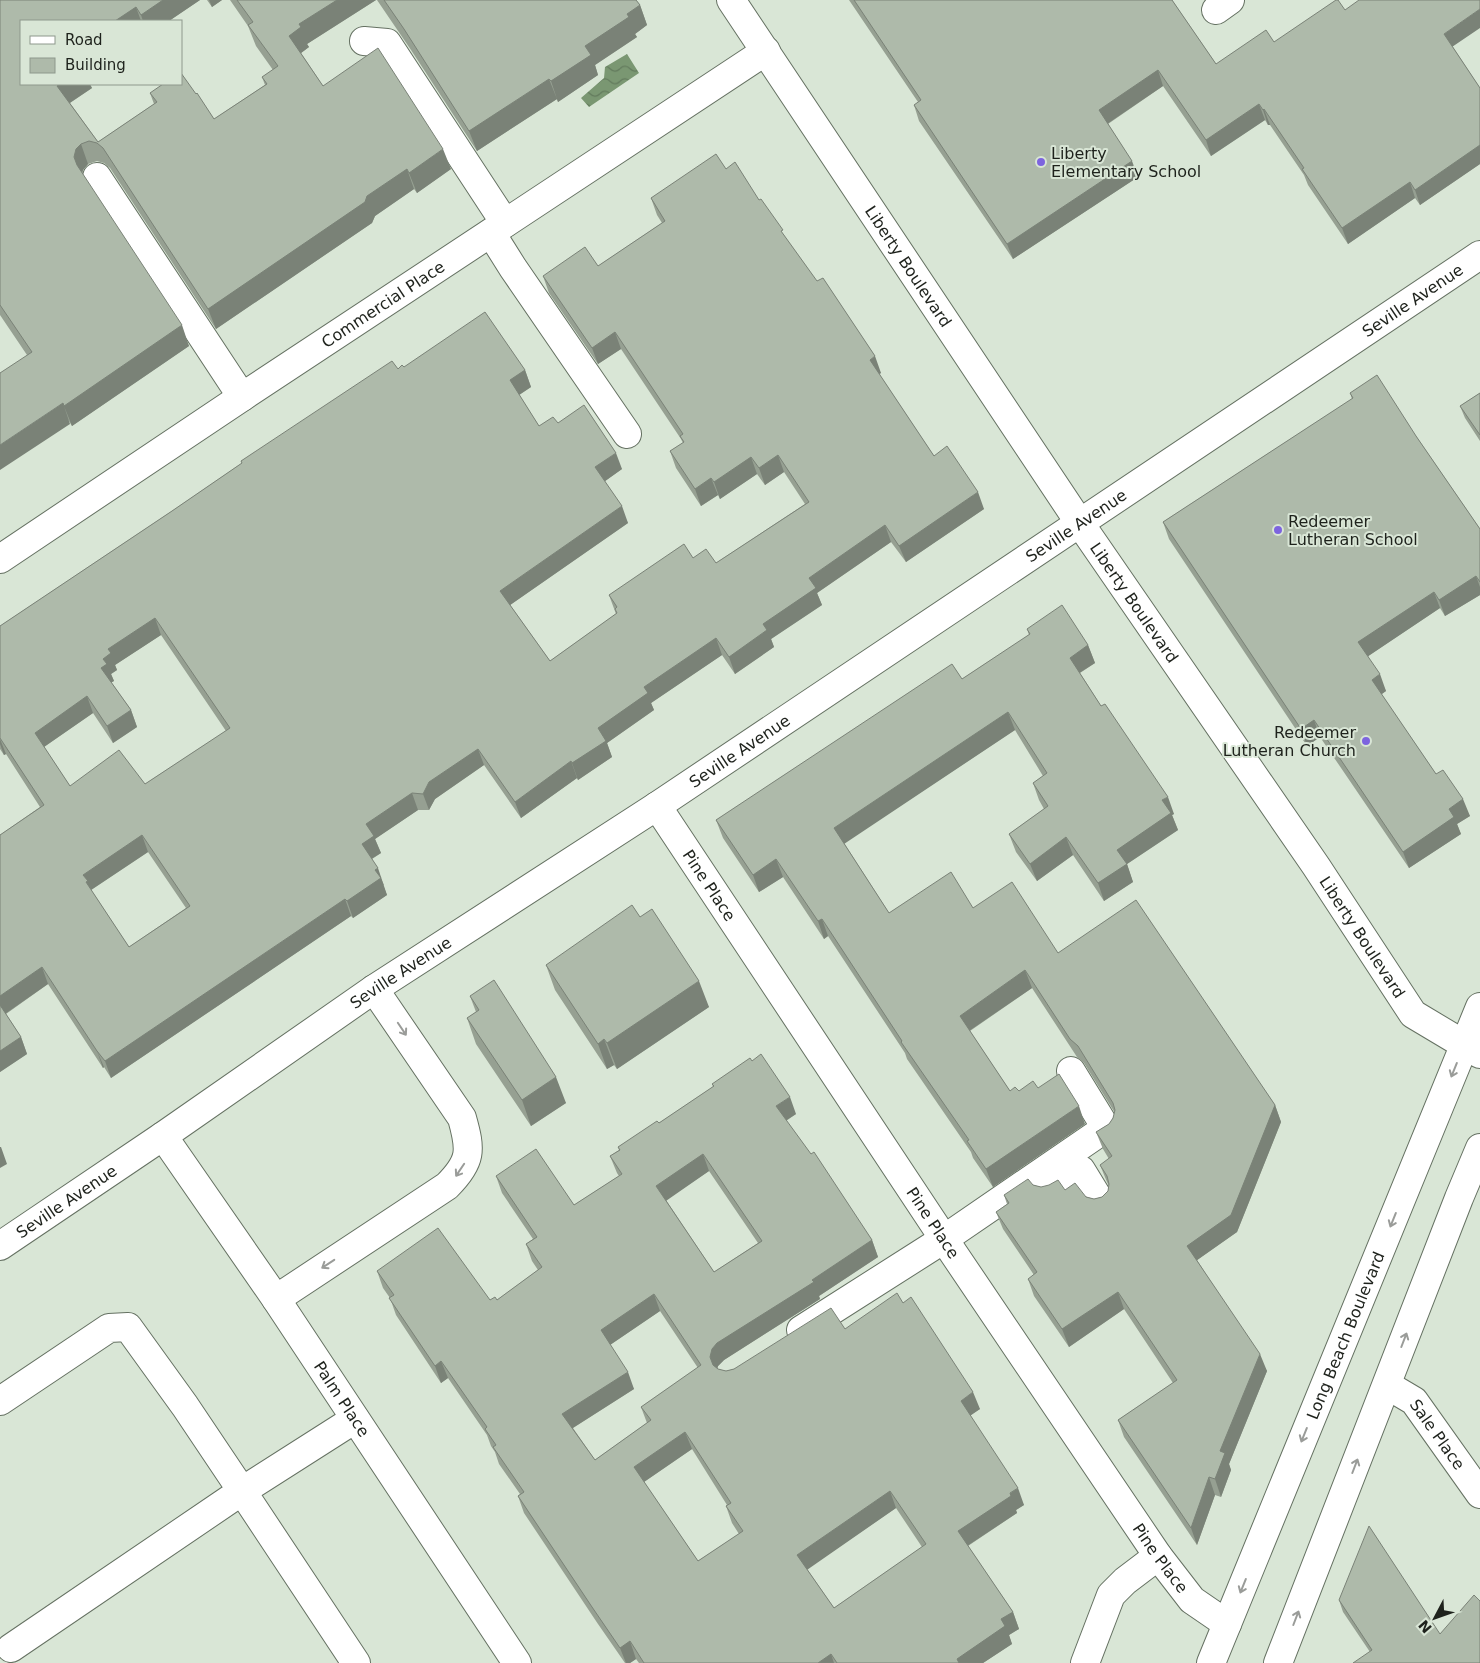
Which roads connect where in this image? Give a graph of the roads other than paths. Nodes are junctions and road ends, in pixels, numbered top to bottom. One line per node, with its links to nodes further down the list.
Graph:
1 (731, 0): 3 (street, Liberty Boulevard)
2 (364, 41): 5 (street)
3 (766, 51): 5 (street, Commercial Place); 9 (street, Liberty Boulevard)
4 (96, 177): 7 (street)
5 (498, 228): 7 (street, Commercial Place); 8 (street)
6 (1480, 255): 9 (street, Seville Avenue)
7 (242, 397): 10 (street, Commercial Place)
8 (627, 434)
9 (1079, 522): 11 (street, Seville Avenue); 14 (street, Liberty Boulevard)
10 (0, 559)
11 (657, 806): 12 (street, Seville Avenue); 20 (street, Pine Place)
12 (374, 989): 16 (street, Seville Avenue); 21 (street, one-way to 21)
13 (1480, 1008): 14 (street, Long Beach Boulevard)
14 (1472, 1050): 29 (street, Long Beach Boulevard, one-way to 29)
15 (1071, 1071): 20 (street)
16 (163, 1136): 19 (street, Seville Avenue); 21 (street, Palm Place)
17 (1480, 1148): 23 (street, one-way to 17)
18 (1100, 1201): 20 (street)
19 (0, 1246)
20 (949, 1246): 22 (street); 28 (street, Pine Place)
21 (276, 1299): 25 (street, Palm Place)
22 (782, 1341)
23 (1387, 1385): 27 (street, Sale Place); 35 (street, one-way to 23)
24 (0, 1401): 26 (street)
25 (354, 1419): 26 (street); 32 (street, Palm Place)
26 (242, 1491): 30 (street); 31 (street)
27 (1480, 1494)
28 (1158, 1556): 29 (street, Pine Place); 33 (street)
29 (1227, 1624): 34 (street, Long Beach Boulevard)
30 (11, 1647)
31 (356, 1663)
32 (517, 1663)
33 (1085, 1663)
34 (1211, 1663)
35 (1278, 1663)

